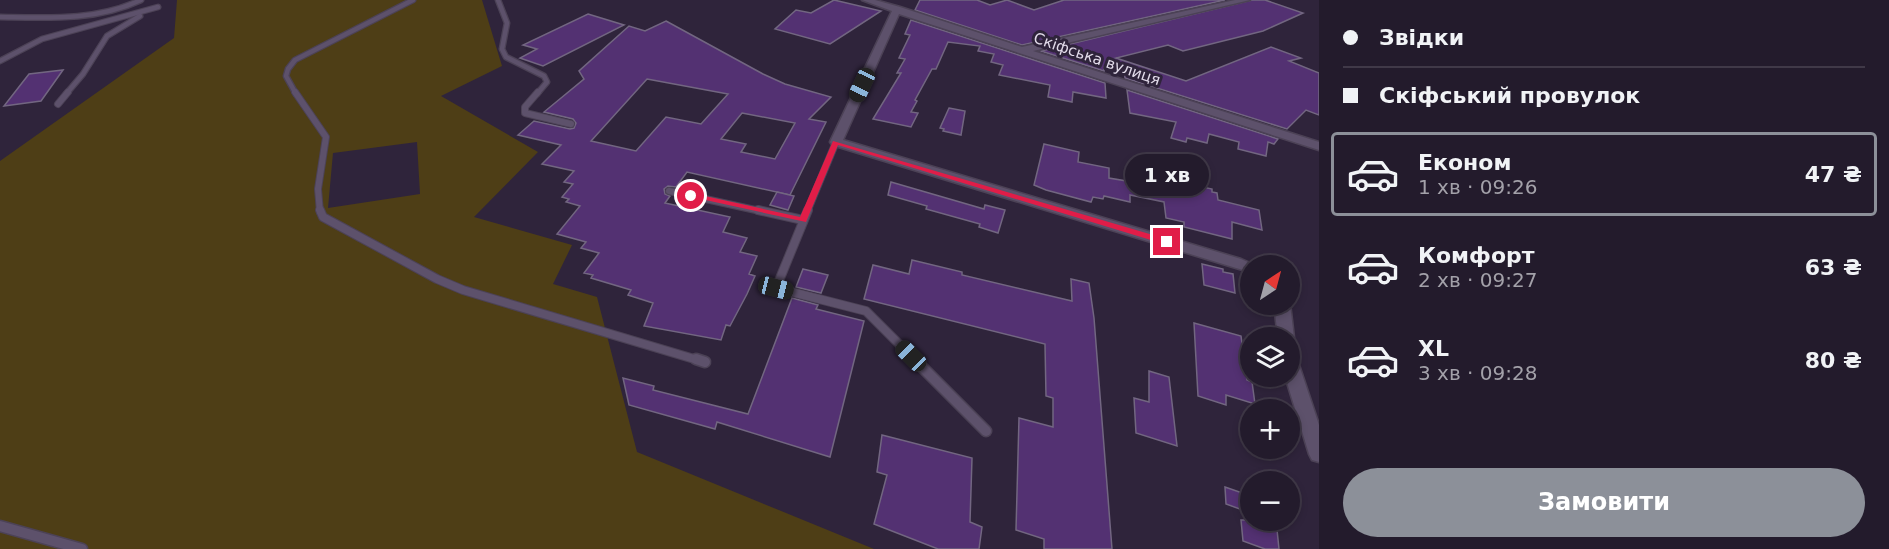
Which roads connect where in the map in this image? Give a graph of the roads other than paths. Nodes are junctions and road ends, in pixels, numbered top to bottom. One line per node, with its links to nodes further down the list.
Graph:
1 (141, 0): 9 (lane)
2 (167, 0): 7 (lane)
3 (413, 0): 19 (lane)
4 (498, 0): 13 (lane)
5 (866, 0): 8 (street, Скіфська вулиця)
6 (1246, 0): 10 (street)
7 (158, 7): 11 (lane); 12 (lane)
8 (897, 9): 10 (street, Скіфська вулиця); 14 (street)
9 (0, 17)
10 (1023, 50): 15 (street, Скіфська вулиця)
11 (0, 61)
12 (58, 104)
13 (571, 124)
14 (836, 142): 17 (lane); 18 (street)
15 (1319, 146)
16 (669, 191): 17 (lane)
17 (803, 220): 21 (lane)
18 (1240, 265)
19 (705, 362)
20 (1297, 387): 22 (street)
21 (986, 430)
22 (1318, 455)
23 (0, 525): 24 (lane)
24 (82, 549)

